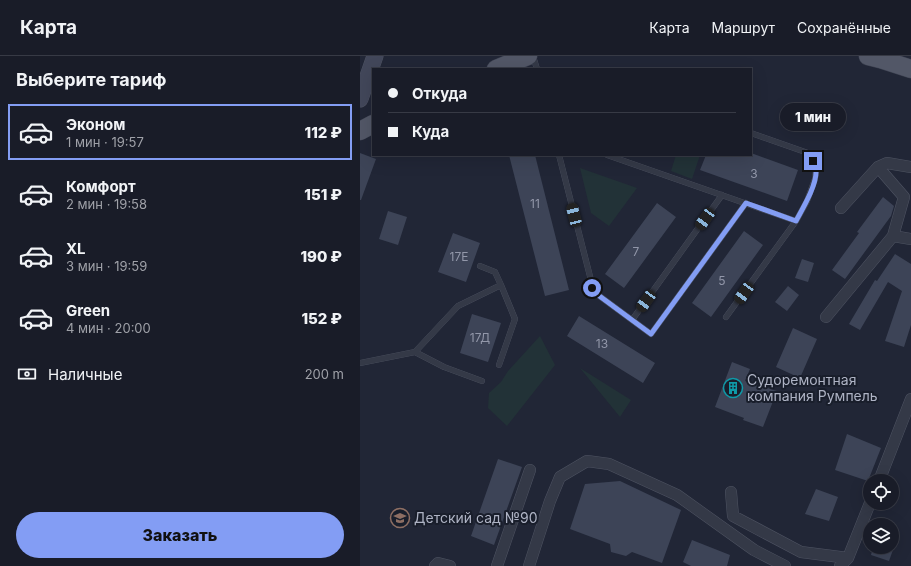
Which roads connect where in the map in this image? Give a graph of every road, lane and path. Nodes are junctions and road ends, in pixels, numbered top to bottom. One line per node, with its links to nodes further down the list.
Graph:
1 (375, 56): 8 (main road)
2 (528, 56): 5 (main road)
3 (533, 56): 6 (lane)
4 (868, 56): 7 (main road)
5 (498, 68)
6 (537, 68)
7 (911, 69)
8 (360, 99)
9 (372, 125): 10 (main road)
10 (360, 131)
11 (752, 133): 19 (lane)
12 (558, 156): 26 (lane)
13 (610, 156): 16 (lane)
14 (878, 167): 15 (street); 18 (street); 20 (street)
15 (911, 167)
16 (722, 195): 17 (lane); 26 (lane)
17 (746, 203): 19 (lane); 26 (lane)
18 (841, 208)
19 (796, 221): 24 (lane)
20 (893, 236): 21 (street); 25 (street)
21 (911, 239)
22 (480, 266): 23 (lane)
23 (501, 285): 27 (lane); 29 (lane)
24 (726, 317)
25 (826, 317)
26 (632, 320)
27 (415, 352): 28 (lane); 30 (lane)
28 (360, 363)
29 (499, 365)
30 (482, 381)
31 (911, 399): 33 (street)
32 (530, 470): 39 (street)
33 (882, 474)
34 (730, 492): 36 (street)
35 (867, 510): 36 (street)
36 (844, 562)
37 (435, 566): 38 (street)
38 (450, 566)
39 (497, 566)
40 (529, 566): 41 (street)
41 (785, 566)

